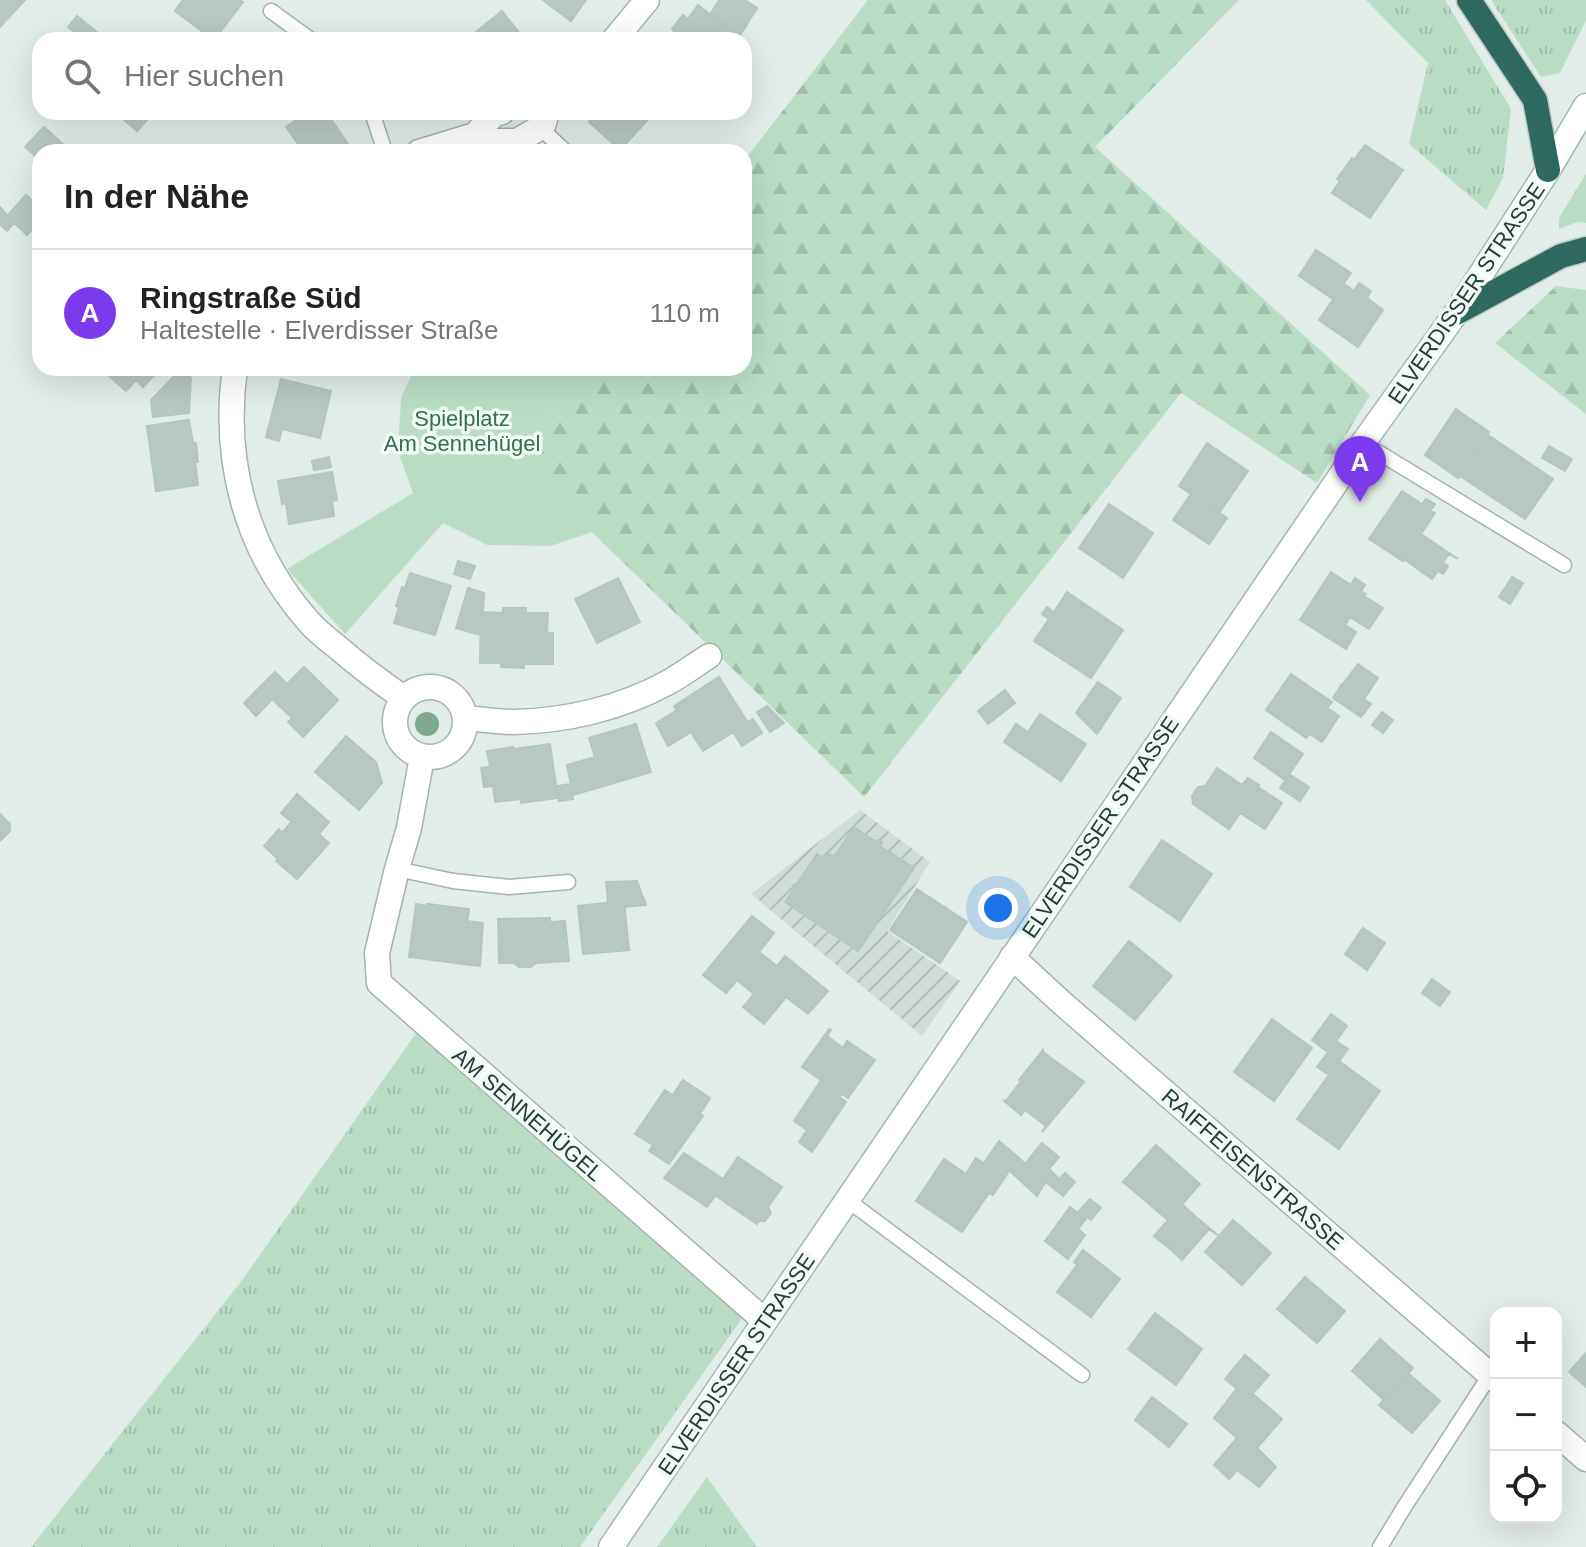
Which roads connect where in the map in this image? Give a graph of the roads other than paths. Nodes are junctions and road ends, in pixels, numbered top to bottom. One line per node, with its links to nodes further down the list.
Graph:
1 (647, 0): 5 (street)
2 (1469, 0): 15 (highway)
3 (271, 11): 4 (lane)
4 (300, 32)
5 (621, 32)
6 (1586, 106): 15 (street, ELVERDISSER STRASSE)
7 (375, 120): 12 (lane)
8 (488, 120): 11 (street)
9 (544, 120): 11 (street)
10 (545, 120): 14 (lane)
11 (475, 135): 13 (street)
12 (382, 144)
13 (445, 144)
14 (558, 144)
15 (1548, 170): 17 (street, ELVERDISSER STRASSE)
16 (1586, 249): 17 (highway)
17 (1456, 313): 19 (street, ELVERDISSER STRASSE)
18 (234, 376): 22 (street)
19 (1363, 443): 20 (lane); 27 (street, ELVERDISSER STRASSE)
20 (1564, 565)
21 (709, 656): 23 (street)
22 (404, 698): 23 (street); 24 (street)
23 (465, 718): 24 (street)
24 (422, 757): 25 (street, AM SENNEHÜGEL)
25 (397, 869): 26 (lane); 29 (street, AM SENNEHÜGEL)
26 (568, 882)
27 (1012, 957): 28 (street, ELVERDISSER STRASSE); 31 (street, RAIFFEISENSTRASSE)
28 (846, 1199): 29 (street, ELVERDISSER STRASSE); 30 (lane)
29 (765, 1321): 35 (street, ELVERDISSER STRASSE)
30 (1082, 1375)
31 (1490, 1375)
32 (1492, 1379): 36 (lane)
33 (1562, 1438): 34 (street)
34 (1586, 1459)
35 (611, 1547)
36 (1380, 1547)

